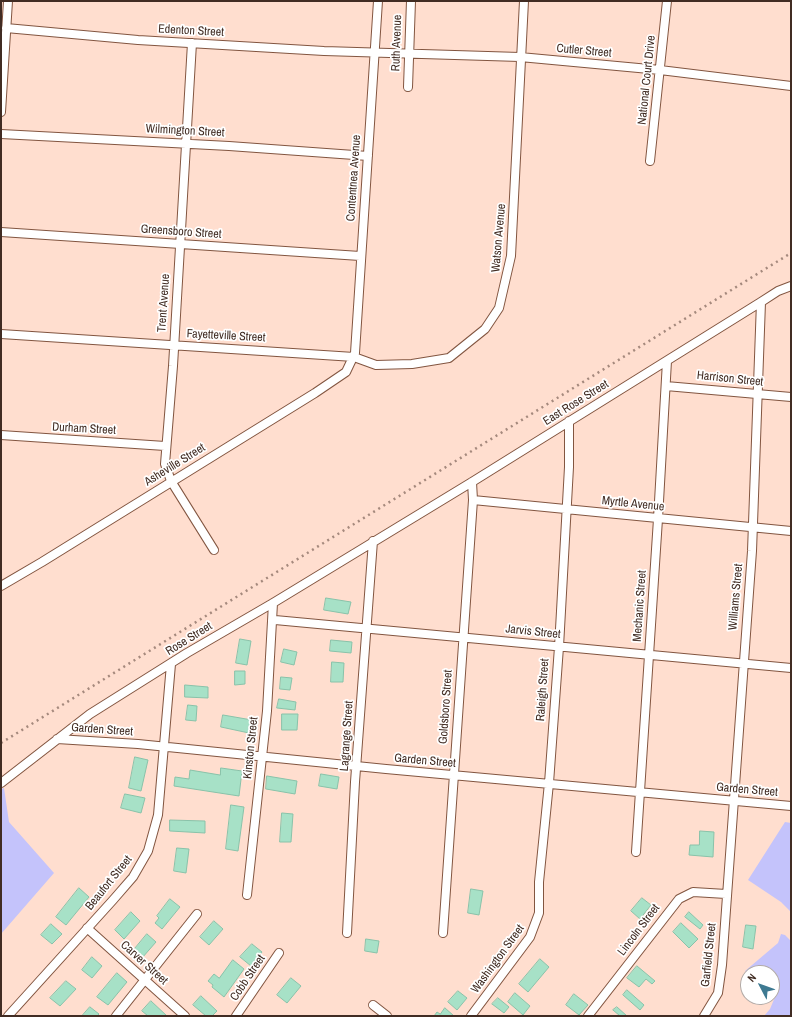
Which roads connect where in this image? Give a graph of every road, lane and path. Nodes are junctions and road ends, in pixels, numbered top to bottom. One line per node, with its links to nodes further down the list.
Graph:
1 (8, 1): 6 (street)
2 (378, 1): 8 (street, Contentnea Avenue)
3 (411, 1): 9 (street, Ruth Avenue)
4 (524, 1): 10 (street, Watson Avenue)
5 (667, 1): 11 (street, National Court Drive)
6 (6, 28): 7 (street, Edenton Street); 14 (street)
7 (192, 43): 8 (street, Edenton Street); 16 (street, Trent Avenue)
8 (375, 52): 9 (street, Cutler Street); 17 (street, Contentnea Avenue)
9 (408, 54): 10 (street, Cutler Street); 13 (street, Ruth Avenue)
10 (520, 57): 11 (street, Cutler Street); 26 (street, Watson Avenue)
11 (660, 70): 12 (street, Cutler Street); 18 (street, National Court Drive)
12 (791, 86)
13 (408, 87)
14 (1, 112)
15 (1, 134): 16 (street, Wilmington Street)
16 (186, 144): 17 (street, Wilmington Street); 20 (street, Trent Avenue)
17 (368, 156): 21 (street, Contentnea Avenue)
18 (650, 161)
19 (1, 232): 20 (street, Greensboro Street)
20 (180, 244): 21 (street, Greensboro Street); 25 (street, Trent Avenue)
21 (360, 256): 26 (street, Contentnea Avenue)
22 (791, 286): 23 (street, East Rose Street)
23 (761, 302): 27 (street, East Rose Street); 29 (street, Williams Street)
24 (1, 334): 25 (street, Fayetteville Street)
25 (174, 345): 26 (street, Fayetteville Street); 33 (street, Trent Avenue)
26 (354, 356): 34 (street, Asheville Street)
27 (667, 361): 28 (street, Mechanic Street); 31 (street, East Rose Street)
28 (666, 386): 29 (street, Harrison Street); 38 (street, Mechanic Street)
29 (758, 394): 30 (street, Harrison Street); 39 (street, Williams Street)
30 (791, 397)
31 (569, 421): 35 (street, East Rose Street); 37 (street, Raleigh Street)
32 (1, 435): 33 (street, Durham Street)
33 (165, 446): 34 (street, Trent Avenue)
34 (171, 481): 42 (street, Trent Avenue); 43 (street, Asheville Street)
35 (472, 482): 36 (street, Goldsboro Street); 41 (street, East Rose Street)
36 (473, 500): 37 (street, Myrtle Avenue); 47 (street, Goldsboro Street)
37 (566, 510): 38 (street, Myrtle Avenue); 48 (street, Raleigh Street)
38 (658, 519): 39 (street, Myrtle Avenue); 49 (street, Mechanic Street)
39 (753, 527): 40 (street, Myrtle Avenue); 51 (street, Williams Street)
40 (791, 531)
41 (374, 541): 44 (street, Rose Street); 46 (street, Lagrange Street)
42 (214, 550)
43 (1, 586)
44 (274, 603): 45 (street, Kinston Street); 50 (street, Rose Street)
45 (272, 621): 46 (street, Jarvis Street); 55 (street, Kinston Street)
46 (366, 629): 47 (street, Jarvis Street); 56 (street, Lagrange Street)
47 (463, 638): 48 (street, Jarvis Street); 57 (street, Goldsboro Street)
48 (559, 647): 49 (street, Jarvis Street); 59 (street, Raleigh Street)
49 (649, 656): 51 (street, Jarvis Street); 60 (street, Mechanic Street)
50 (171, 664): 53 (street, Rose Street); 54 (street, Beaufort Street)
51 (743, 664): 52 (street, Jarvis Street); 61 (street, Williams Street)
52 (791, 668)
53 (56, 739): 54 (street, Garden Street); 58 (street, Rose Street)
54 (164, 748): 55 (street, Garden Street); 68 (street, Beaufort Street)
55 (262, 757): 56 (street, Garden Street); 66 (street, Kinston Street)
56 (357, 766): 57 (street, Garden Street); 69 (street, Lagrange Street)
57 (454, 775): 59 (street, Garden Street); 70 (street, Goldsboro Street)
58 (2, 782)
59 (549, 783): 60 (street, Garden Street); 64 (street, Raleigh Street)
60 (641, 792): 61 (street, Garden Street); 63 (street, Mechanic Street)
61 (734, 801): 62 (street, Garden Street); 65 (street, Williams Street)
62 (791, 806)
63 (636, 852)
64 (539, 890): 79 (street, Washington Street)
65 (726, 894): 80 (street, Lincoln Street); 81 (street, Garfield Street)
66 (247, 895)
67 (197, 914): 72 (street)
68 (87, 928): 72 (street, Carver Street); 74 (street, Beaufort Street)
69 (347, 933)
70 (443, 933)
71 (279, 953): 77 (street, Cobb Street)
72 (144, 980): 75 (street); 76 (street, Carver Street)
73 (373, 1005): 78 (street)
74 (8, 1016)
75 (116, 1016)
76 (185, 1016)
77 (236, 1016)
78 (387, 1016)
79 (471, 1016)
80 (588, 1016)
81 (704, 1016)

